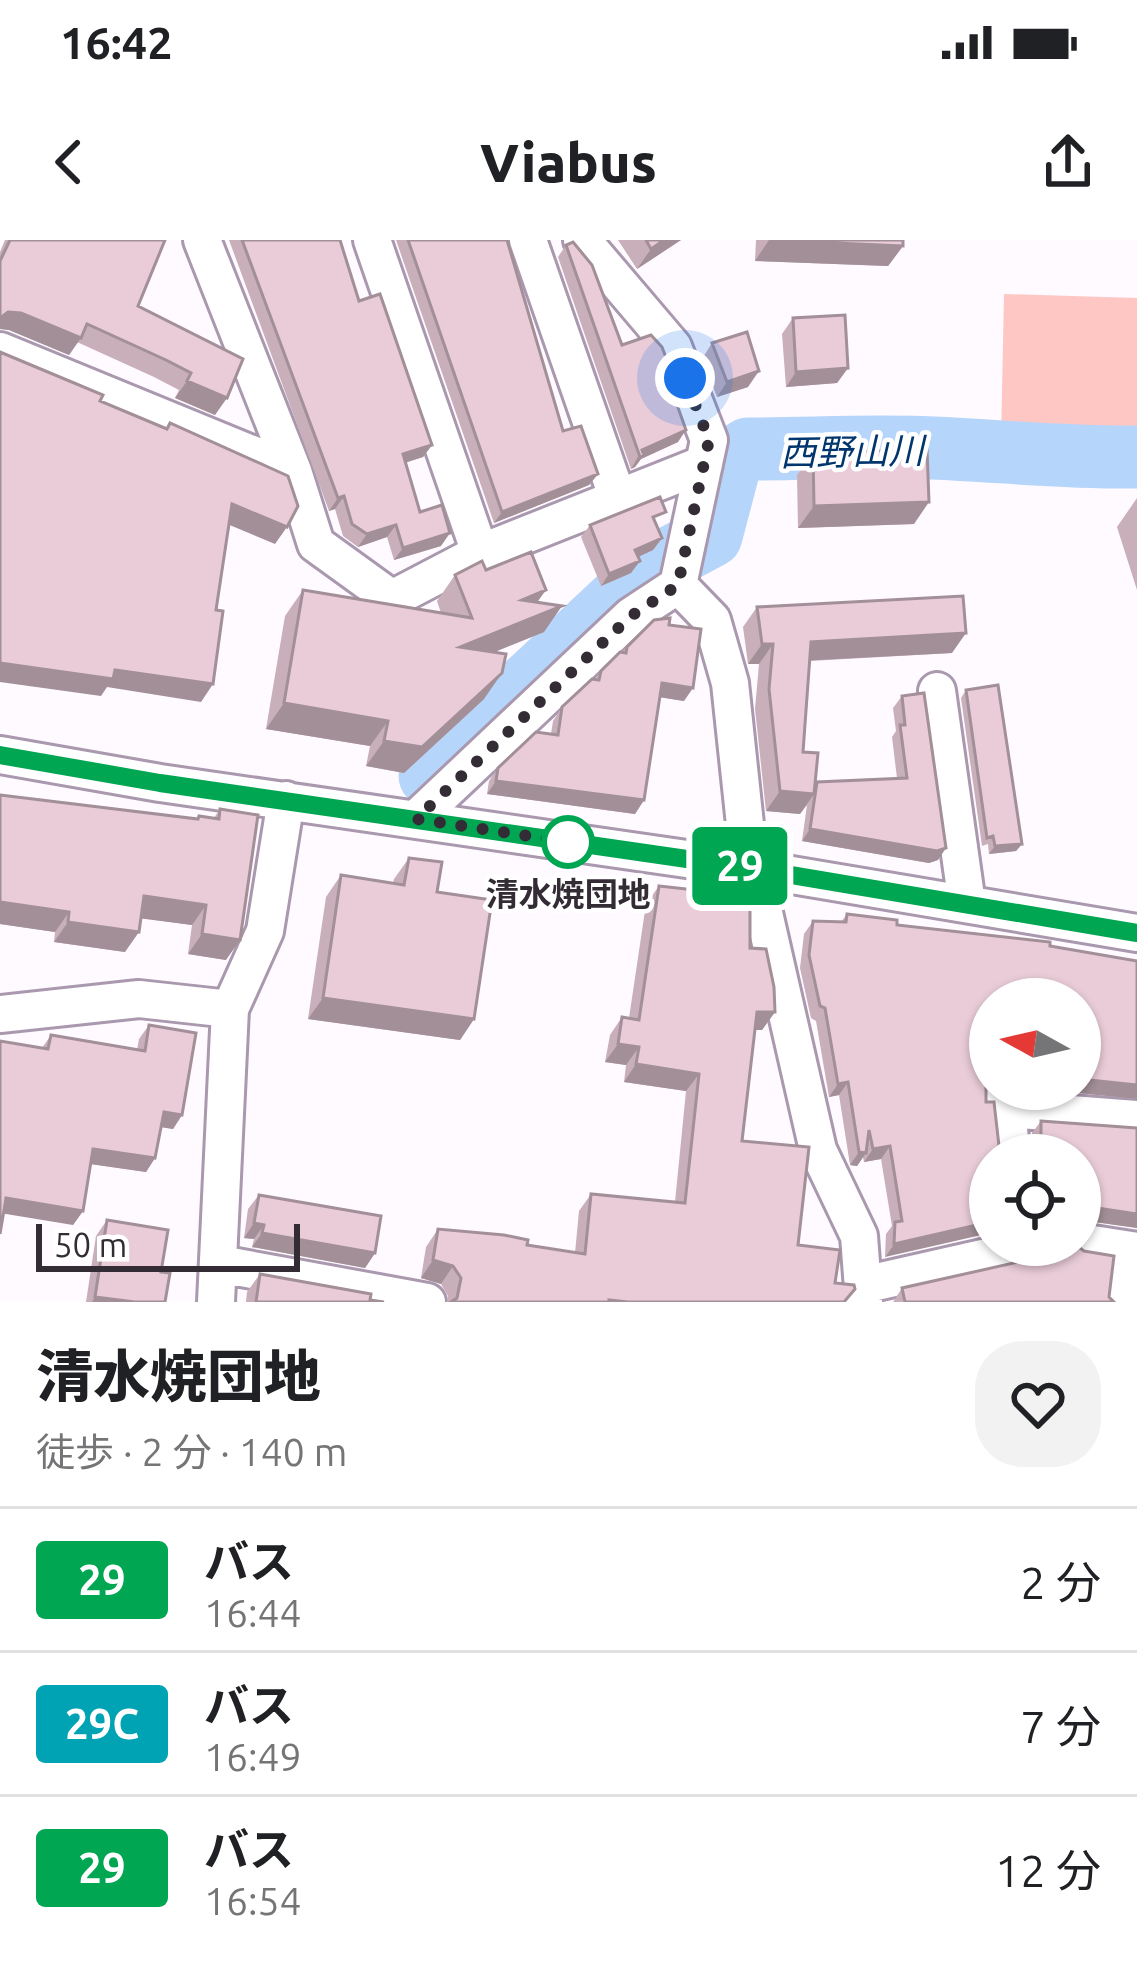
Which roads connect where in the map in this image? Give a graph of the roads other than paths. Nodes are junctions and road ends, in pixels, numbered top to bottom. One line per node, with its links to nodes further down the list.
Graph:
1 (202, 240): 7 (street)
2 (372, 240): 9 (street)
3 (528, 240): 8 (street)
4 (582, 240): 6 (street)
5 (0, 351): 7 (street)
6 (704, 464): 8 (street); 10 (street)
7 (293, 471): 9 (street)
8 (618, 499): 9 (street)
9 (480, 554)
10 (678, 585): 14 (street); 15 (street)
11 (937, 691): 16 (street)
12 (0, 755): 13 (street)
13 (286, 800): 14 (street); 18 (street)
14 (416, 819): 15 (street)
15 (756, 869): 16 (street); 26 (street)
16 (967, 904): 17 (street)
17 (1137, 933)
18 (230, 1009): 19 (street); 25 (street)
19 (0, 1014)
20 (1078, 1110): 21 (street)
21 (1137, 1119)
22 (1101, 1244): 23 (street)
23 (1134, 1250): 29 (street)
24 (969, 1263): 26 (street)
25 (220, 1264): 27 (street); 28 (street)
26 (864, 1293)
27 (216, 1302)
28 (427, 1302)
29 (1121, 1302)

